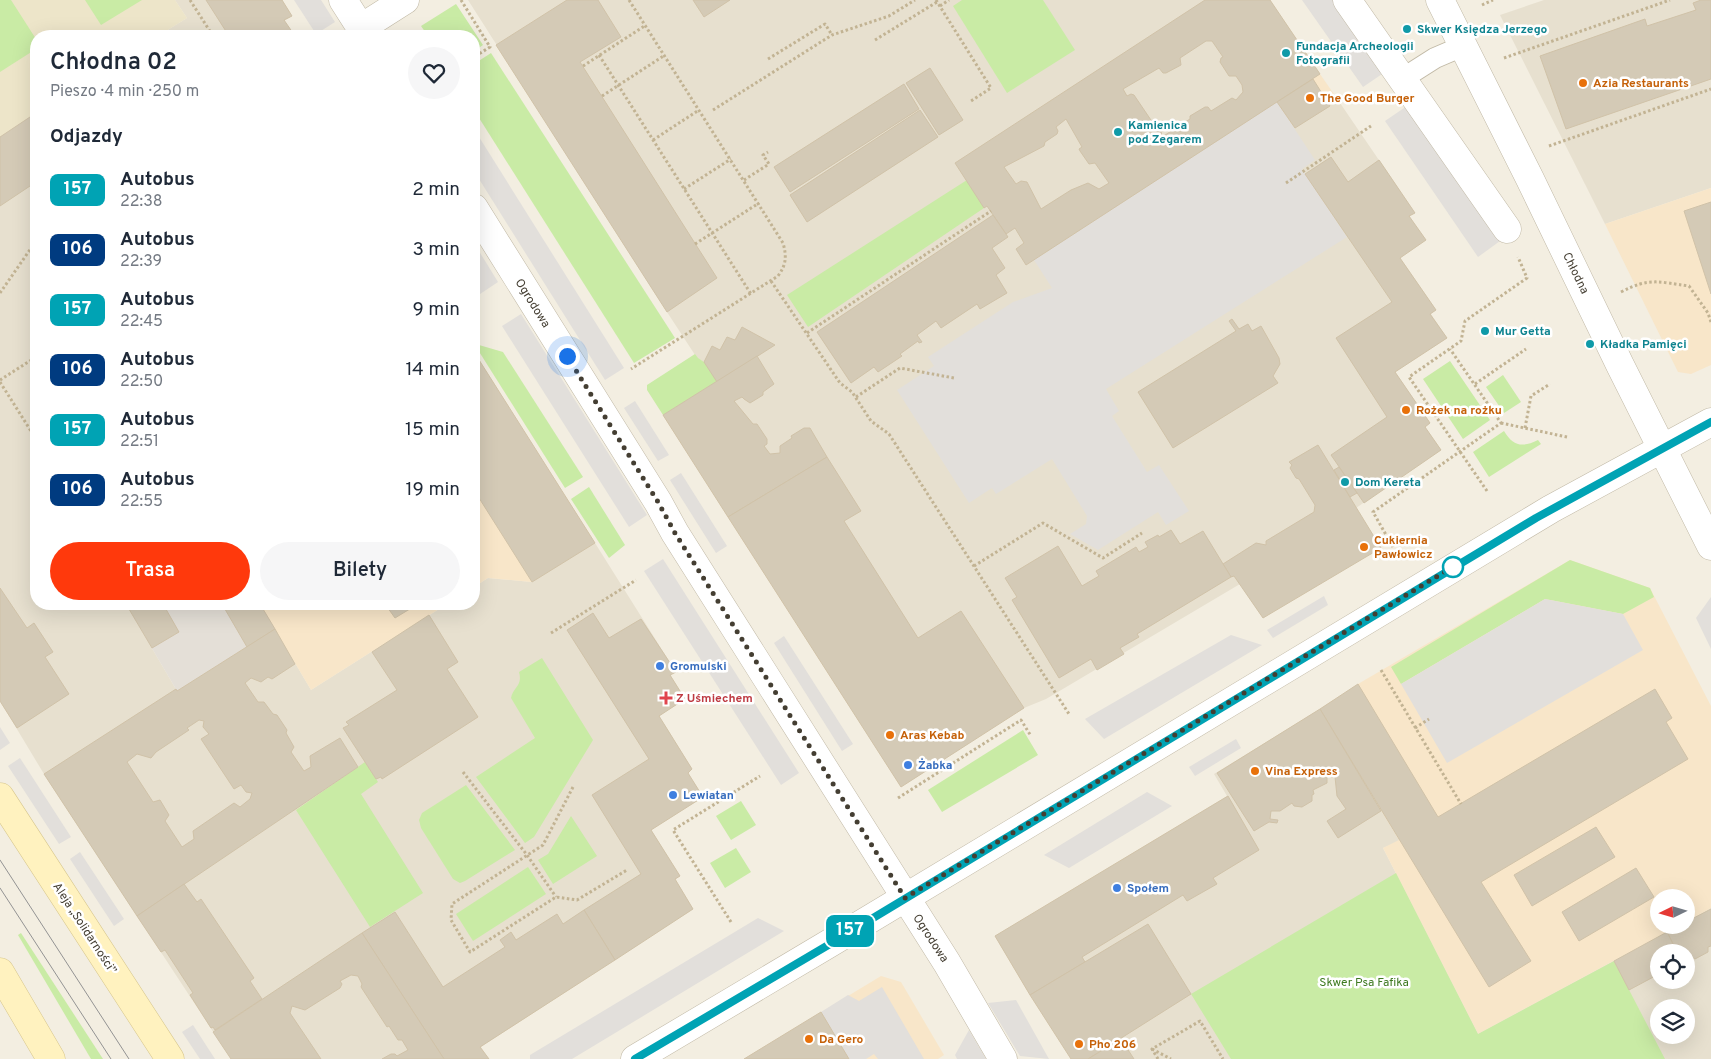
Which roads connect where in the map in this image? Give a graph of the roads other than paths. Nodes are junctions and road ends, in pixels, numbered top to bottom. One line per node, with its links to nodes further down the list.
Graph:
1 (343, 0): 5 (street)
2 (405, 0): 6 (street)
3 (1348, 0): 8 (street)
4 (1440, 0): 7 (street, Chłodna)
5 (362, 30)
6 (366, 30)
7 (1463, 46): 8 (lane); 12 (street, Chłodna)
8 (1402, 79): 10 (street)
9 (480, 218): 15 (street, Ogrodowa)
10 (1507, 229)
11 (1711, 422): 12 (street)
12 (1661, 448): 13 (street, Chłodna); 15 (street)
13 (1711, 546)
14 (0, 797): 18 (main road, Aleja „Solidarności”)
15 (905, 898): 19 (street); 20 (street, Ogrodowa)
16 (0, 972): 17 (main road)
17 (51, 1059)
18 (170, 1059)
19 (635, 1059)
20 (1004, 1059)

